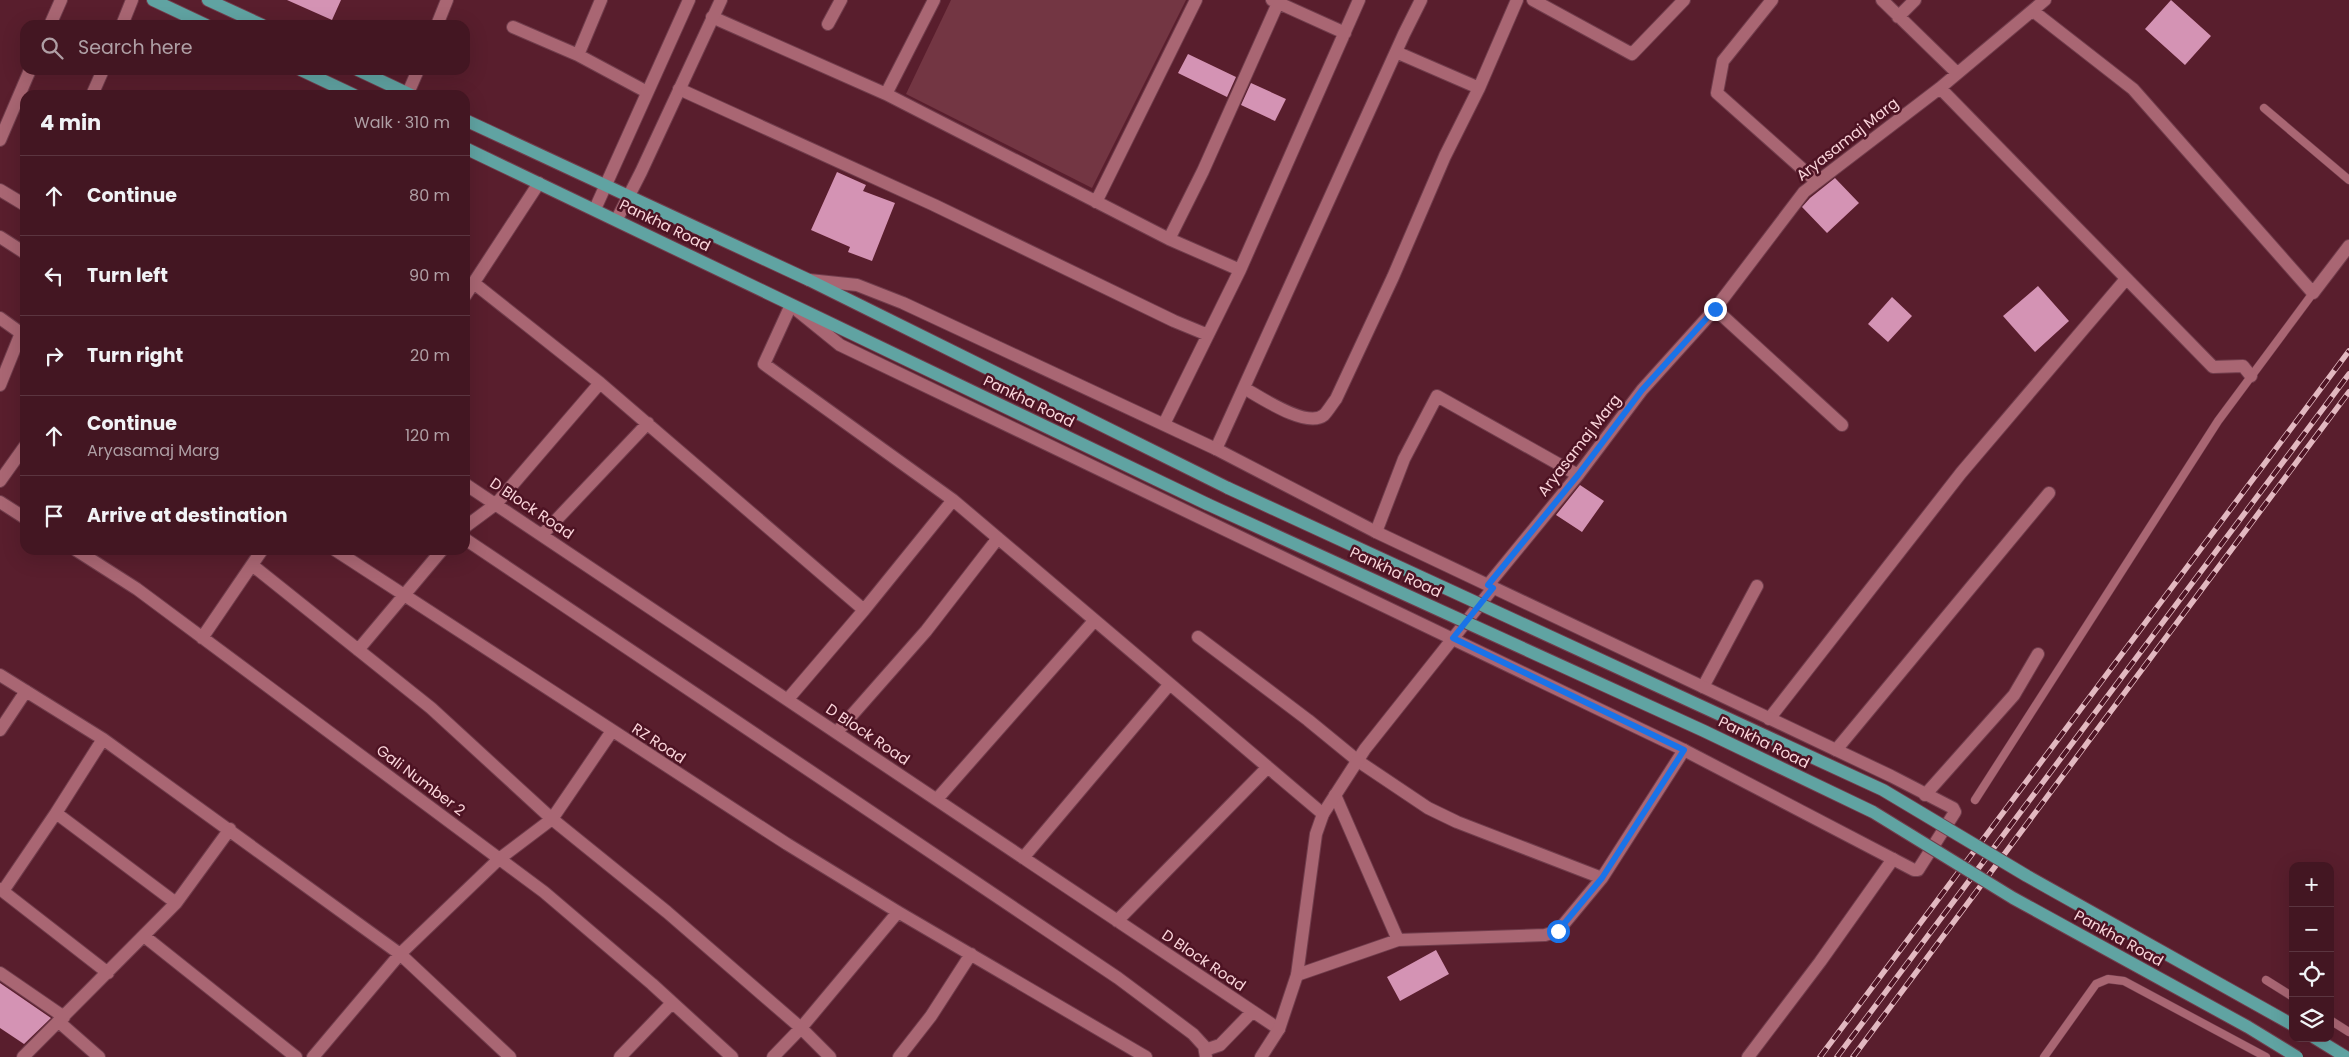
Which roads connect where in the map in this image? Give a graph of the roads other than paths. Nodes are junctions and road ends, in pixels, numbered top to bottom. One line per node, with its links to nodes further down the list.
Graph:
1 (61, 0): 26 (street)
2 (132, 0): 27 (street)
3 (153, 0): 28 (main road)
4 (208, 0): 22 (main road)
5 (448, 0): 30 (street)
6 (601, 0): 35 (street)
7 (689, 0): 50 (street)
8 (720, 0): 24 (street)
9 (841, 0): 31 (street)
10 (934, 0): 52 (street)
11 (1196, 0): 64 (street)
12 (1359, 0): 33 (street)
13 (1421, 0): 34 (street)
14 (1517, 0): 42 (street)
15 (1533, 0): 16 (street)
16 (1684, 0)
17 (1772, 0): 58 (street)
18 (1882, 0): 25 (street)
19 (1915, 0): 25 (street)
20 (2045, 0): 23 (street, Aryasamaj Marg)
21 (1275, 1): 33 (street); 68 (street)
22 (226, 4): 29 (main road)
23 (2033, 11): 36 (street, Aryasamaj Marg); 76 (street)
24 (712, 17): 44 (street); 52 (street)
25 (1898, 17): 36 (street)
26 (52, 20)
27 (124, 20)
28 (195, 20)
29 (253, 20)
30 (439, 20)
31 (828, 24)
32 (513, 27): 35 (street)
33 (1345, 33): 71 (street)
34 (1396, 52): 42 (street); 86 (street)
35 (578, 55): 50 (street)
36 (1957, 73): 43 (street, Aryasamaj Marg)
37 (28, 75): 45 (street)
38 (101, 75): 46 (street)
39 (312, 75): 47 (main road)
40 (369, 75): 48 (main road)
41 (416, 75): 49 (street)
42 (1479, 88): 86 (street)
43 (1940, 88): 58 (street, Aryasamaj Marg); 72 (street)
44 (679, 89): 62 (street); 81 (street)
45 (21, 90)
46 (94, 90)
47 (343, 90)
48 (400, 90)
49 (410, 90)
50 (647, 92): 60 (street)
51 (20, 93): 55 (street)
52 (886, 94): 64 (street)
53 (2264, 108): 57 (lane)
54 (470, 122): 60 (main road, Pankha Road)
55 (0, 140)
56 (470, 150): 59 (main road, Pankha Road)
57 (2349, 180)
58 (1817, 182): 78 (street, Aryasamaj Marg)
59 (539, 183): 65 (main road, Pankha Road); 74 (street)
60 (606, 186): 62 (main road, Pankha Road); 65 (street)
61 (0, 190): 63 (street)
62 (627, 197): 66 (street); 73 (main road, Pankha Road)
63 (20, 202)
64 (1096, 202): 68 (street)
65 (595, 209): 66 (main road, Pankha Road)
66 (617, 219): 77 (main road, Pankha Road)
67 (0, 237): 70 (street)
68 (1169, 238): 71 (street)
69 (2349, 246): 76 (street)
70 (20, 250)
71 (1240, 270): 81 (street)
72 (2126, 279): 83 (street); 125 (street)
73 (810, 280): 88 (street); 162 (main road, Pankha Road, bridge)
74 (475, 284): 75 (street); 84 (street)
75 (470, 290)
76 (2313, 293): 83 (lane)
77 (791, 305): 96 (street); 117 (street); 184 (main road, Pankha Road, bridge)
78 (1715, 309): 89 (street); 92 (street, Aryasamaj Marg)
79 (0, 318): 80 (street)
80 (20, 333)
81 (1208, 335): 88 (street)
82 (20, 342): 85 (street)
83 (2251, 376): 137 (lane)
84 (600, 383): 87 (street); 98 (street)
85 (0, 385)
86 (1244, 388): 90 (street)
87 (648, 423): 102 (street); 113 (street)
88 (1164, 424): 90 (street)
89 (1842, 425)
90 (1216, 449): 101 (street)
91 (20, 453): 93 (street)
92 (1578, 475): 101 (street); 110 (street, Aryasamaj Marg)
93 (0, 481)
94 (470, 487): 98 (street, D Block Road)
95 (2049, 493): 131 (street)
96 (953, 500): 103 (street); 113 (street)
97 (0, 502): 99 (street)
98 (496, 504): 100 (street); 102 (street, D Block Road)
99 (20, 515)
100 (470, 523)
101 (1376, 532): 110 (street)
102 (542, 535): 124 (street, D Block Road)
103 (998, 538): 114 (street); 128 (street)
104 (470, 542): 168 (street)
105 (84, 555): 116 (street, Gali Number 2)
106 (259, 555): 109 (street)
107 (343, 555): 112 (street, RZ Road)
108 (438, 555): 112 (street)
109 (252, 565): 116 (street); 118 (street)
110 (1491, 586): 117 (street, Aryasamaj Marg); 122 (street)
111 (1757, 586): 122 (street)
112 (404, 594): 118 (street); 127 (street, RZ Road)
113 (864, 610): 124 (street)
114 (1094, 621): 121 (street); 136 (street)
115 (1198, 637): 132 (street)
116 (202, 638): 142 (street, Gali Number 2)
117 (1453, 638): 130 (street); 132 (street, Aryasamaj Marg)
118 (358, 650): 140 (street)
119 (2038, 654): 135 (street)
120 (0, 675): 123 (street)
121 (1169, 685): 133 (street); 143 (street)
122 (1703, 687): 125 (street)
123 (26, 691): 126 (street); 129 (street)
124 (788, 699): 128 (street, D Block Road)
125 (1769, 719): 131 (street)
126 (0, 730)
127 (612, 731): 140 (street); 148 (street, RZ Road)
128 (836, 732): 136 (street, D Block Road)
129 (103, 738): 138 (street); 141 (street)
130 (1684, 750): 144 (street); 145 (street)
131 (1836, 750): 135 (street)
132 (1358, 761): 134 (street, Aryasamaj Marg); 145 (street)
133 (1267, 768): 139 (street); 149 (street)
134 (1335, 795): 139 (street, Aryasamaj Marg); 151 (street)
135 (1925, 795): 144 (street)
136 (937, 799): 143 (street, D Block Road)
137 (1975, 800)
138 (56, 813): 146 (street); 147 (street)
139 (1322, 814): 156 (street, Aryasamaj Marg)
140 (552, 819): 142 (street); 164 (street)
141 (230, 829): 147 (street); 152 (street)
142 (499, 858): 152 (street); 159 (street, Gali Number 2)
143 (1024, 858): 149 (street, D Block Road)
144 (1893, 859): 181 (street)
145 (1602, 878): 151 (street)
146 (1, 890): 154 (street)
147 (176, 903): 150 (street)
148 (898, 912): 153 (street, RZ Road); 164 (street)
149 (1118, 921): 160 (street, D Block Road)
150 (144, 936): 154 (street); 171 (street)
151 (1398, 940): 156 (street)
152 (400, 954): 172 (street); 173 (street)
153 (971, 954): 178 (street); 179 (street, RZ Road)
154 (108, 973): 161 (street)
155 (0, 974): 161 (street)
156 (1297, 974): 165 (street, Aryasamaj Marg)
157 (2266, 980): 158 (lane)
158 (2289, 994)
159 (672, 1003): 174 (street); 175 (street, Gali Number 2)
160 (1252, 1012): 165 (street, D Block Road); 168 (street)
161 (61, 1020): 169 (street); 170 (street)
162 (2289, 1023)
163 (2334, 1023): 166 (lane)
164 (800, 1028): 176 (street); 177 (street)
165 (1279, 1029): 180 (street, Aryasamaj Marg)
166 (2349, 1032)
167 (2322, 1042): 185 (main road)
168 (1206, 1054)
169 (24, 1057)
170 (99, 1057)
171 (296, 1057)
172 (314, 1057)
173 (510, 1057)
174 (620, 1057)
175 (732, 1057)
176 (773, 1057)
177 (830, 1057)
178 (899, 1057)
179 (1146, 1057)
180 (1261, 1057)
181 (1748, 1057)
182 (2044, 1057): 183 (lane)
183 (2266, 1057)
184 (2297, 1057)
185 (2346, 1057)

